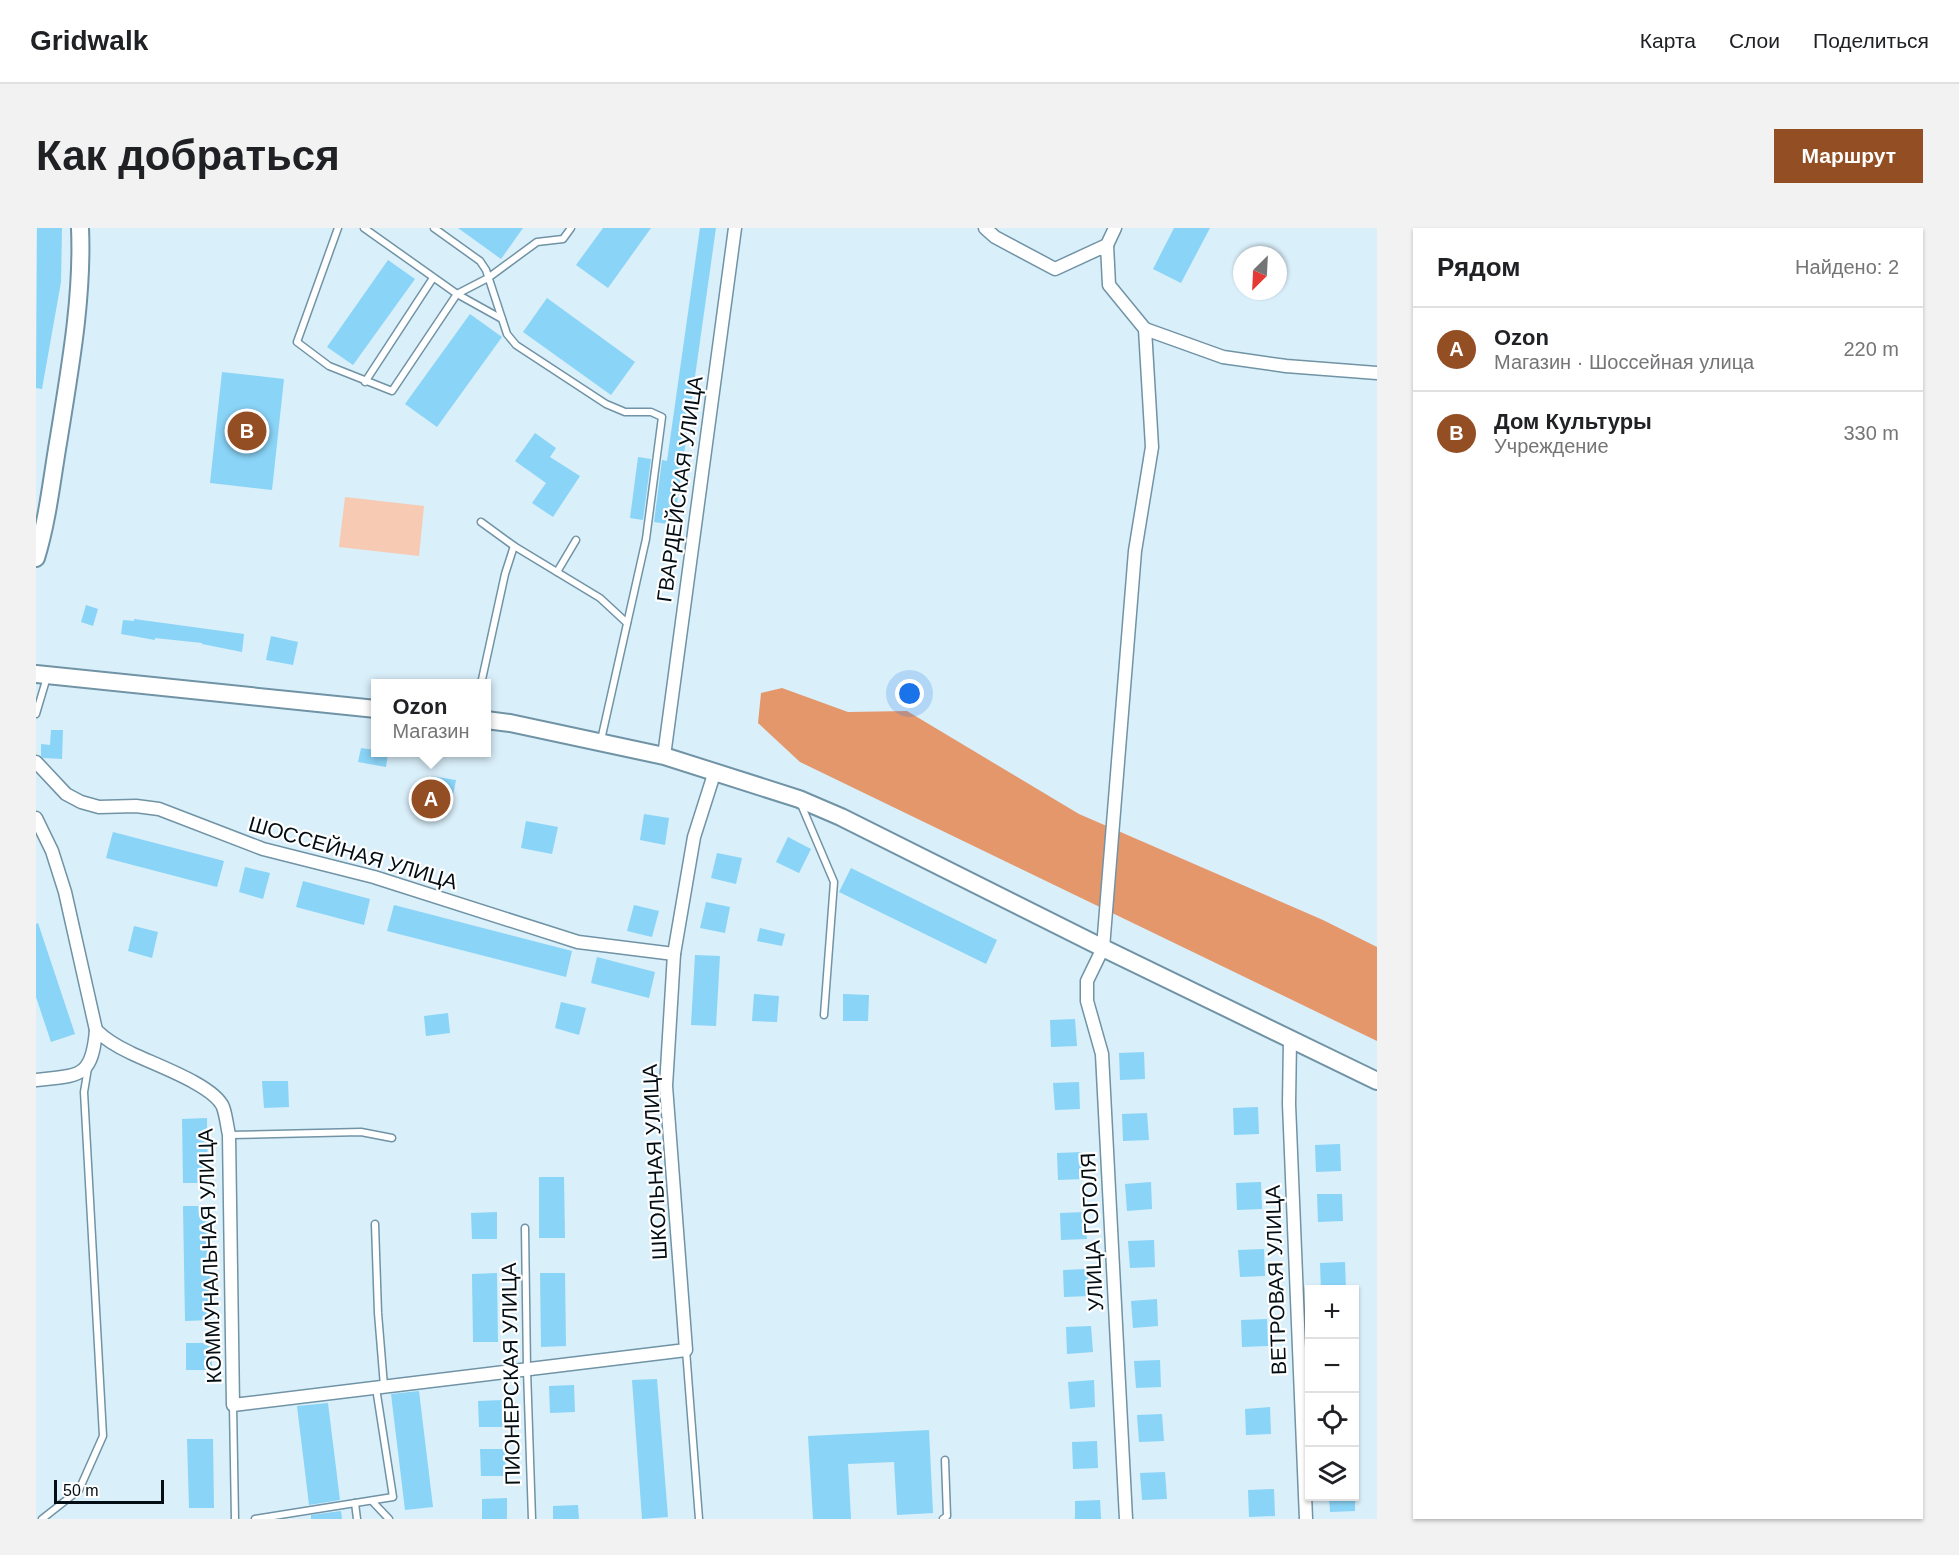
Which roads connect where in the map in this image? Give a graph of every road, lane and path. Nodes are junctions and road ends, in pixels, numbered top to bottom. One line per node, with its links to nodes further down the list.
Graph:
1 (80, 228): 20 (main road)
2 (338, 228): 16 (lane)
3 (364, 228): 10 (lane)
4 (434, 228): 11 (lane)
5 (571, 228): 11 (lane)
6 (735, 228): 29 (street, ГВАРДЕЙСКАЯ УЛИЦА)
7 (985, 228): 9 (street)
8 (1115, 228): 9 (street)
9 (1107, 244): 14 (street)
10 (433, 278): 12 (lane); 16 (lane)
11 (488, 278): 12 (lane); 13 (lane)
12 (458, 294): 13 (lane); 16 (lane)
13 (502, 319): 22 (lane)
14 (1145, 329): 15 (street); 34 (street)
15 (1377, 373)
16 (365, 381)
17 (481, 522): 19 (lane)
18 (576, 540): 21 (lane)
19 (514, 546): 21 (lane); 24 (lane)
20 (36, 558)
21 (557, 572): 22 (lane)
22 (627, 623): 28 (lane)
23 (42, 674): 25 (main road); 26 (lane)
24 (482, 679)
25 (371, 709)
26 (36, 714)
27 (491, 721): 28 (main road)
28 (600, 741): 29 (main road)
29 (664, 756): 31 (main road)
30 (36, 762): 35 (street, ШОССЕЙНАЯ УЛИЦА)
31 (715, 771): 32 (main road); 35 (street, ШКОЛЬНАЯ УЛИЦА)
32 (799, 799): 34 (main road); 36 (lane)
33 (36, 818): 37 (street)
34 (1103, 948): 38 (main road); 61 (street, УЛИЦА ГОГОЛЯ)
35 (674, 954): 46 (street, ШКОЛЬНАЯ УЛИЦА)
36 (824, 1016)
37 (96, 1030): 39 (street); 42 (street, КОММУНАЛЬНАЯ УЛИЦА)
38 (1290, 1039): 41 (main road); 62 (street, ВЕТРОВАЯ УЛИЦА)
39 (89, 1064): 40 (street); 53 (lane)
40 (36, 1080)
41 (1377, 1081)
42 (229, 1135): 43 (lane); 49 (street, КОММУНАЛЬНАЯ УЛИЦА)
43 (392, 1137)
44 (375, 1224): 48 (lane)
45 (525, 1228): 47 (lane, ПИОНЕРСКАЯ УЛИЦА)
46 (686, 1350): 47 (street); 59 (lane, ШКОЛЬНАЯ УЛИЦА)
47 (526, 1370): 48 (street); 58 (lane, ПИОНЕРСКАЯ УЛИЦА)
48 (380, 1387): 49 (street); 51 (lane)
49 (233, 1405): 54 (lane, КОММУНАЛЬНАЯ УЛИЦА)
50 (945, 1460): 60 (lane)
51 (372, 1501): 52 (lane); 57 (lane)
52 (355, 1503): 55 (lane); 56 (lane)
53 (42, 1519)
54 (235, 1519)
55 (255, 1519)
56 (357, 1519)
57 (389, 1519)
58 (532, 1519)
59 (699, 1519)
60 (943, 1519)
61 (1126, 1519)
62 (1306, 1519)

